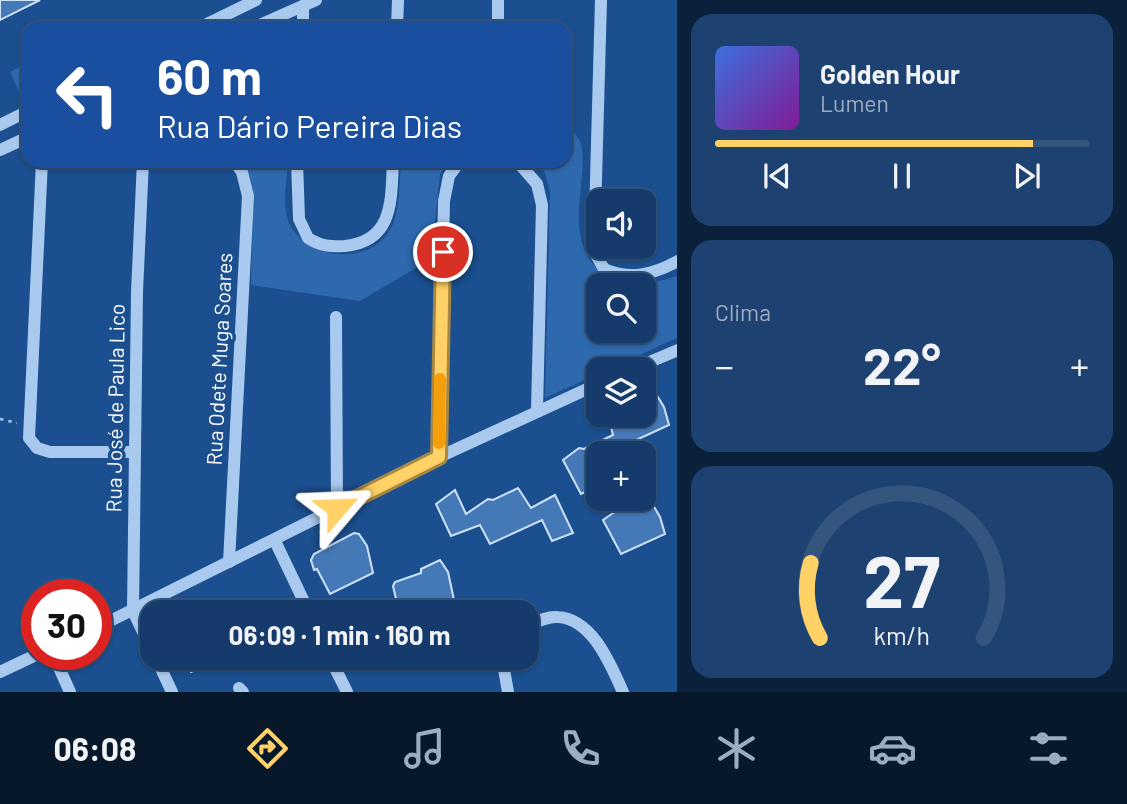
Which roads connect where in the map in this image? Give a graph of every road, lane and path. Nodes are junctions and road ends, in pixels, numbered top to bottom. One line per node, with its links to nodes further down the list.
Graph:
1 (256, 0): 7 (street)
2 (316, 0): 6 (street)
3 (398, 0): 10 (street)
4 (498, 0): 11 (street)
5 (601, 0): 23 (street)
6 (303, 6): 8 (street); 9 (street)
7 (213, 21)
8 (269, 21)
9 (303, 21)
10 (397, 21)
11 (498, 21)
12 (21, 114): 13 (street)
13 (0, 125)
14 (21, 140): 15 (street)
15 (0, 150)
16 (42, 168): 30 (street)
17 (143, 168): 31 (street, Rua José de Paula Lico)
18 (239, 168): 35 (street, Rua Odete Muga Soares)
19 (298, 168): 20 (street)
20 (392, 168)
21 (455, 168): 32 (street)
22 (523, 168): 28 (street)
23 (677, 261)
24 (336, 317): 33 (street)
25 (677, 350): 26 (street)
26 (656, 359)
27 (586, 389): 28 (street)
28 (537, 410): 32 (street)
29 (0, 419): 30 (path)
30 (30, 429): 31 (street)
31 (134, 452): 37 (street, Rua José de Paula Lico)
32 (439, 457): 33 (street)
33 (337, 508): 34 (street)
34 (275, 541): 35 (street); 36 (street)
35 (229, 562): 37 (street)
36 (303, 600)
37 (133, 611): 38 (street); 40 (street, Rua José de Paula Lico)
38 (112, 621)
39 (539, 623): 51 (street)
40 (140, 626)
41 (21, 662): 46 (street)
42 (60, 670): 47 (street)
43 (162, 670): 48 (street)
44 (336, 670): 49 (street)
45 (504, 670): 50 (street)
46 (0, 672)
47 (70, 692)
48 (172, 692)
49 (346, 692)
50 (509, 692)
51 (623, 692)

